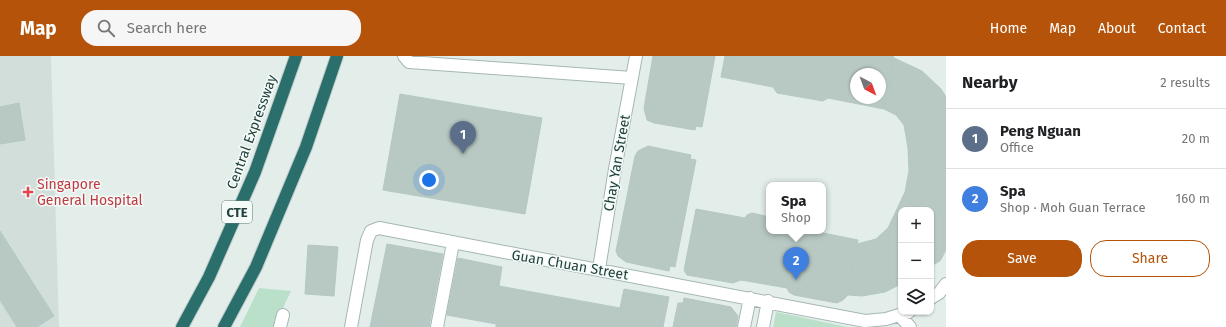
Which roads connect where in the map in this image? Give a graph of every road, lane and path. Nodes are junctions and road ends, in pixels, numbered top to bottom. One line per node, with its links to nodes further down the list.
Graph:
1 (296, 56): 16 (highway, Central Expressway / CTE)
2 (337, 56): 17 (highway, CTE)
3 (636, 56): 5 (street, Chay Yan Street)
4 (407, 59): 5 (street)
5 (632, 78): 7 (street, Chay Yan Street)
6 (453, 242): 7 (street, Guan Chuan Street); 19 (street, Guan Chuan Street); 20 (street)
7 (600, 269): 10 (street, Guan Chuan Street)
8 (946, 284): 9 (street)
9 (934, 295)
10 (750, 298): 11 (street, Guan Chuan Street); 21 (street)
11 (768, 301): 15 (street, Guan Chuan Street); 22 (street)
12 (283, 315): 18 (street)
13 (902, 315): 15 (street, Guan Chuan Street)
14 (904, 315): 23 (street)
15 (882, 323)
16 (182, 327)
17 (224, 327)
18 (280, 327)
19 (351, 327)
20 (437, 327)
21 (744, 327)
22 (763, 327)
23 (910, 327)

